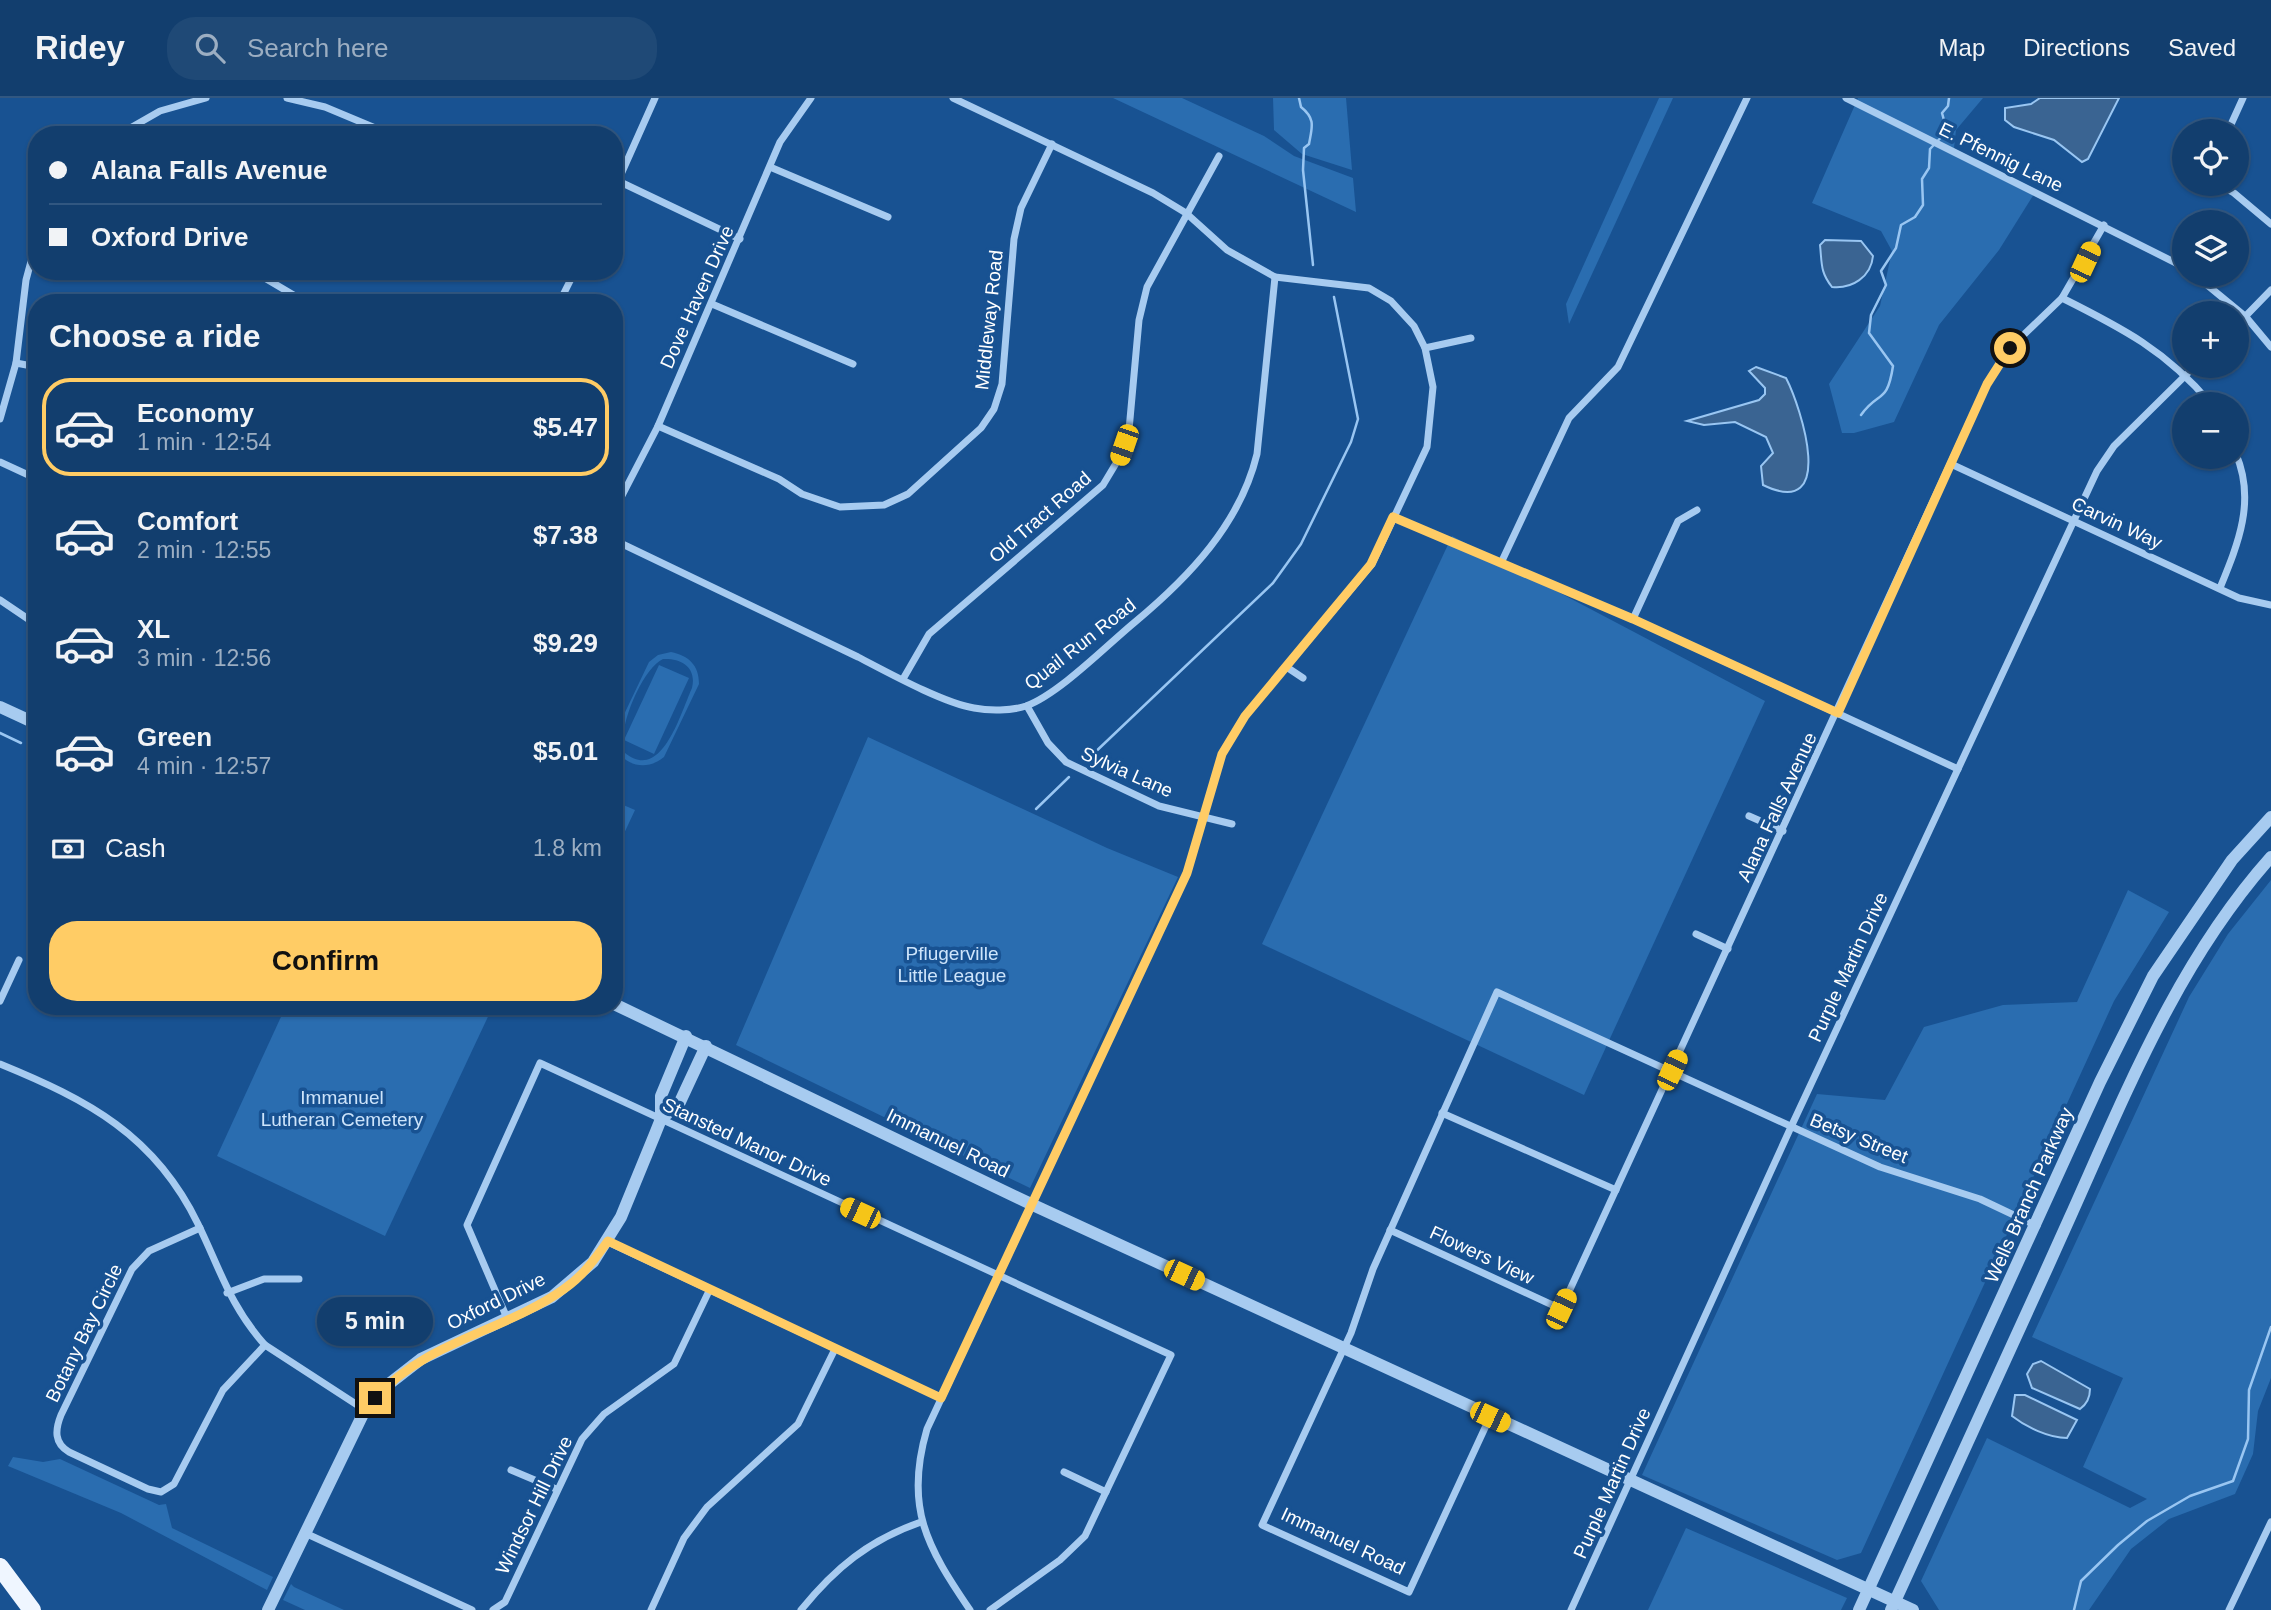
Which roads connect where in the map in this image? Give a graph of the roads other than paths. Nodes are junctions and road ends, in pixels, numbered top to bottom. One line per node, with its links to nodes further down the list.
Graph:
1 (206, 98): 12 (street)
2 (287, 98): 10 (street)
3 (328, 98): 10 (street)
4 (655, 98): 16 (street)
5 (811, 98): 17 (street, Dove Haven Drive)
6 (953, 98): 14 (street)
7 (1747, 98): 58 (street)
8 (1846, 98): 23 (street, E. Pfennig Lane)
9 (2243, 98): 11 (street)
10 (325, 107): 13 (street)
11 (2233, 119)
12 (134, 126)
13 (370, 126)
14 (1052, 144): 20 (street); 48 (street, Middleway Road)
15 (1219, 156): 20 (street, Old Tract Road)
16 (623, 165)
17 (770, 167): 21 (street); 24 (street, Dove Haven Drive)
18 (623, 183): 24 (street)
19 (2239, 196): 22 (street)
20 (1186, 213): 27 (street); 66 (street, Old Tract Road)
21 (888, 218)
22 (2271, 223)
23 (2104, 225): 25 (street, E. Pfennig Lane); 32 (street, Alana Falls Avenue)
24 (740, 239): 34 (street, Dove Haven Drive)
25 (2172, 261)
26 (28, 273): 40 (street)
27 (1275, 277): 39 (street); 67 (street, Quail Run Road)
28 (268, 280): 31 (street)
29 (2210, 287): 33 (street)
30 (2271, 290): 35 (street)
31 (292, 294)
32 (2062, 298): 42 (street); 50 (street, Alana Falls Avenue)
33 (2227, 301)
34 (712, 304): 41 (street); 48 (street, Dove Haven Drive)
35 (2249, 314)
36 (2249, 321): 38 (street)
37 (1471, 338): 39 (street)
38 (2271, 347)
39 (1425, 348): 55 (street)
40 (16, 363): 43 (street); 47 (street)
41 (853, 364)
42 (2172, 364)
43 (28, 365)
44 (2183, 378): 56 (street, Purple Martin Drive)
45 (2189, 378): 46 (street)
46 (2201, 392)
47 (0, 419)
48 (658, 426): 53 (street, Dove Haven Drive)
49 (0, 462): 52 (street)
50 (1951, 464): 56 (street, Carvin Way); 69 (street, Alana Falls Avenue)
51 (2241, 469): 59 (street)
52 (28, 475)
53 (623, 494)
54 (1697, 510): 63 (street)
55 (1393, 517): 58 (street); 64 (street)
56 (2074, 520): 59 (street, Carvin Way); 71 (street, Purple Martin Drive)
57 (623, 544): 66 (street, Quail Run Road)
58 (1501, 563): 63 (street)
59 (2220, 588): 61 (street, Carvin Way)
60 (0, 600): 62 (street)
61 (2271, 605)
62 (28, 619)
63 (1633, 619): 69 (street)
64 (1288, 668): 65 (street); 74 (street)
65 (1303, 678)
66 (903, 679): 67 (street, Quail Run Road)
67 (1027, 706): 74 (street, Sylvia Lane)
68 (0, 707): 70 (street)
69 (1838, 713): 71 (street); 76 (street, Alana Falls Avenue)
70 (28, 720)
71 (1958, 769): 89 (street, Purple Martin Drive)
72 (1749, 816): 76 (street)
73 (2271, 817): 92 (street, Wells Branch Parkway)
74 (1202, 819): 75 (street, Sylvia Lane); 91 (street)
75 (1232, 824)
76 (1783, 831): 79 (street, Alana Falls Avenue)
77 (2271, 857): 118 (street)
78 (1696, 934): 79 (street)
79 (1728, 949): 86 (street, Alana Falls Avenue)
80 (19, 960): 81 (street)
81 (0, 1001)
82 (623, 1007): 83 (street, Immanuel Road)
83 (686, 1037): 84 (street, Immanuel Road); 88 (street)
84 (706, 1046): 88 (street); 91 (street, Immanuel Road)
85 (0, 1064): 93 (street)
86 (1672, 1070): 87 (street, Betsy Street); 89 (street, Betsy Street); 90 (street, Alana Falls Avenue)
87 (1442, 1113): 90 (street); 94 (street)
88 (661, 1119): 95 (street, Oxford Drive); 96 (street, Stansted Manor Drive); 101 (street, Stansted Manor Drive)
89 (1791, 1127): 92 (street, Betsy Street); 110 (street, Purple Martin Drive)
90 (1616, 1190): 100 (street, Alana Falls Avenue)
91 (1033, 1205): 96 (street); 104 (street, Immanuel Road)
92 (2037, 1226): 117 (street, Wells Branch Parkway)
93 (200, 1228): 99 (street); 102 (street, Botany Bay Circle)
94 (1390, 1230): 100 (street, Flowers View); 104 (street)
95 (608, 1241): 98 (street); 101 (street, Oxford Drive)
96 (999, 1278): 105 (street); 112 (street, Stansted Manor Drive)
97 (299, 1279): 99 (street)
98 (709, 1291): 103 (street); 111 (street, Windsor Hill Drive)
99 (227, 1293): 102 (street)
100 (1561, 1309)
101 (507, 1318): 106 (street, Oxford Drive)
102 (265, 1345): 106 (street)
103 (835, 1349): 105 (street); 123 (street)
104 (1343, 1349): 107 (street, Immanuel Road); 107 (street, Immanuel Road)
105 (941, 1398): 114 (street)
106 (365, 1410): 115 (street, Oxford Drive)
107 (1490, 1417): 110 (street, Immanuel Road)
108 (511, 1470): 111 (street)
109 (1064, 1472): 112 (street)
110 (1630, 1482): 117 (street, Immanuel Road); 127 (street, Purple Martin Drive)
111 (556, 1489): 122 (street, Windsor Hill Drive)
112 (1106, 1492): 126 (street, Stansted Manor Drive)
113 (2271, 1521): 130 (street)
114 (921, 1522): 124 (street); 125 (street)
115 (304, 1533): 120 (street, Oxford Drive); 121 (street)
116 (0, 1567): 119 (main road)
117 (1869, 1590): 118 (street, Immanuel Road); 128 (street, Wells Branch Parkway)
118 (1893, 1606): 129 (street, Immanuel Road)
119 (32, 1610)
120 (268, 1610)
121 (472, 1610)
122 (493, 1610)
123 (651, 1610)
124 (801, 1610)
125 (970, 1610)
126 (990, 1610)
127 (1572, 1610)
128 (1859, 1610)
129 (1913, 1610)
130 (2230, 1610)

